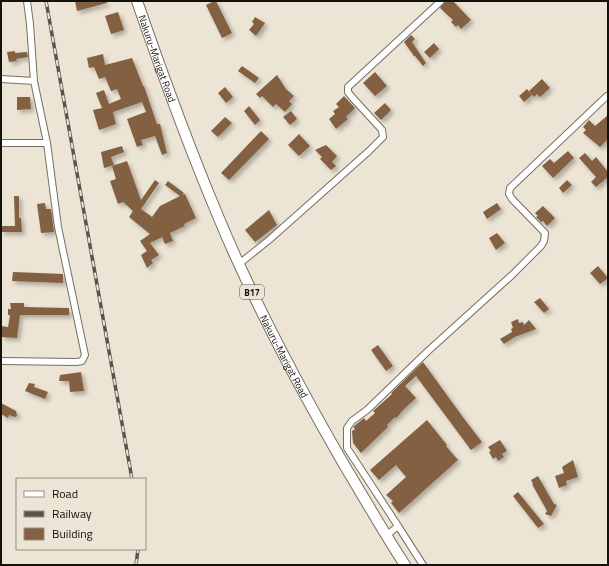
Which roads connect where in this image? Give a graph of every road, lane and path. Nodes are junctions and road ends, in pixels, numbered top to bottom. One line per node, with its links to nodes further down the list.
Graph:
1 (27, 1): 5 (street)
2 (137, 1): 9 (main road, Nakuru-Marigat Road / B17)
3 (441, 1): 9 (street)
4 (1, 79): 5 (street)
5 (34, 81): 8 (street)
6 (607, 96): 11 (street)
7 (1, 143): 8 (street)
8 (47, 144): 10 (street)
9 (239, 264): 12 (main road, Nakuru-Marigat Road / B17)
10 (1, 361)
11 (398, 526): 12 (street); 14 (street)
12 (386, 536): 13 (main road, Nakuru-Marigat Road / B17)
13 (405, 565)
14 (423, 565)

